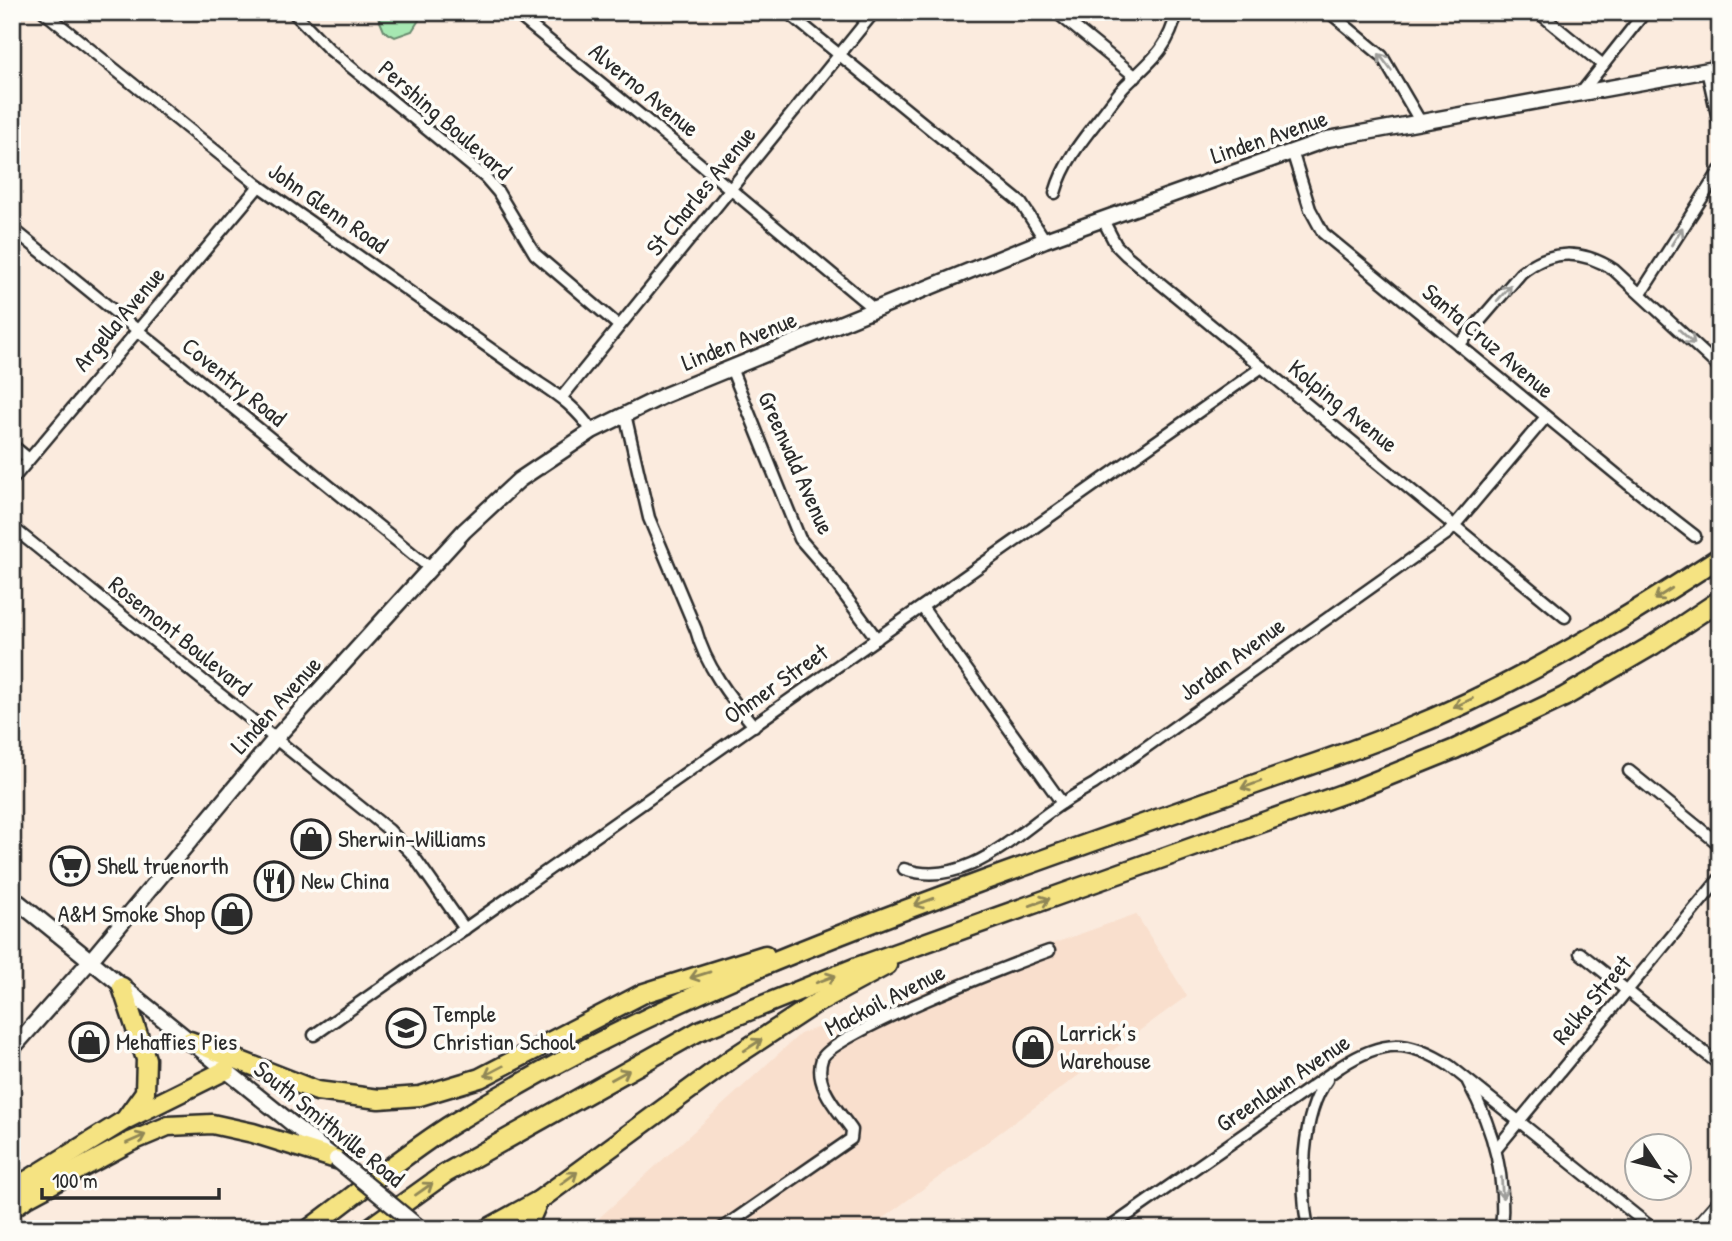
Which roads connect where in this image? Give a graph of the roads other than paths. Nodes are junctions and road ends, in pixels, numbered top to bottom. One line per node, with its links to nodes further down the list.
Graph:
1 (44, 12): 20 (street, John Glenn Road)
2 (293, 12): 28 (street, Pershing Boulevard)
3 (514, 12): 21 (street, Alverno Avenue)
4 (787, 12): 11 (street)
5 (873, 12): 11 (street, St Charles Avenue)
6 (1056, 12): 14 (street)
7 (1177, 12): 14 (street)
8 (1329, 12): 16 (street, one-way to 8)
9 (1538, 12): 12 (street)
10 (1645, 12): 12 (street)
11 (839, 54): 21 (street, St Charles Avenue); 25 (street)
12 (1602, 65): 15 (street)
13 (1713, 69): 15 (main road, Linden Avenue); 17 (street)
14 (1136, 78): 22 (street)
15 (1581, 93): 16 (main road, Linden Avenue)
16 (1420, 121): 18 (main road, Linden Avenue)
17 (1720, 128)
18 (1292, 151): 23 (main road, Linden Avenue); 30 (street, Santa Cruz Avenue)
19 (1720, 170): 26 (street, one-way to 19)
20 (259, 186): 29 (street, Argella Avenue); 34 (street, John Glenn Road)
21 (730, 189): 27 (street, Alverno Avenue); 28 (street, St Charles Avenue)
22 (1055, 193)
23 (1103, 220): 25 (main road, Linden Avenue); 31 (street, Kolping Avenue)
24 (12, 229): 29 (street, Coventry Road)
25 (1045, 240): 27 (main road, Linden Avenue)
26 (1641, 293): 30 (street, one-way to 26); 33 (street, one-way to 33)
27 (875, 310): 32 (main road, Linden Avenue)
28 (618, 326): 34 (street, St Charles Avenue)
29 (137, 330): 39 (street, Argella Avenue); 45 (street, Coventry Road)
30 (1459, 345): 36 (street, Santa Cruz Avenue)
31 (1262, 367): 41 (street, Kolping Avenue); 47 (street, Ohmer Street)
32 (731, 368): 35 (main road, Linden Avenue); 49 (street, Greenwald Avenue)
33 (1720, 368)
34 (562, 397): 37 (street, John Glenn Road)
35 (625, 414): 37 (main road, Linden Avenue); 50 (street)
36 (1546, 417): 41 (street, Jordan Avenue); 43 (street, Santa Cruz Avenue)
37 (592, 431): 45 (main road, Linden Avenue)
38 (12, 445): 39 (street)
39 (29, 459): 40 (street, Argella Avenue)
40 (12, 480)
41 (1455, 525): 48 (street, Kolping Avenue); 53 (street, Jordan Avenue)
42 (12, 527): 51 (street, Rosemont Boulevard)
43 (1695, 536)
44 (1720, 557): 58 (highway, one-way to 58)
45 (430, 568): 51 (main road, Linden Avenue)
46 (1720, 600): 60 (highway, one-way to 46)
47 (922, 607): 49 (street, Ohmer Street); 53 (street)
48 (1564, 617)
49 (877, 639): 50 (street, Ohmer Street)
50 (754, 726): 59 (street, Ohmer Street)
51 (275, 738): 59 (street, Rosemont Boulevard); 63 (main road, Linden Avenue)
52 (1629, 771): 54 (street)
53 (1062, 803): 55 (street, Jordan Avenue)
54 (1720, 845)
55 (904, 869)
56 (1720, 878): 65 (street, Relka Street)
57 (12, 897): 63 (main road, South Smithville Road)
58 (882, 918): 67 (highway, one-way to 67); 81 (highway)
59 (465, 929): 66 (street, Ohmer Street)
60 (934, 939): 79 (highway, one-way to 60); 82 (highway, one-way to 60)
61 (1049, 951): 86 (street, Mackoil Avenue)
62 (1580, 953): 65 (street)
63 (90, 961): 64 (main road, South Smithville Road); 68 (main road, Linden Avenue)
64 (122, 987): 67 (main road, South Smithville Road); 74 (highway)
65 (1627, 990): 69 (street); 73 (street, Relka Street)
66 (314, 1035)
67 (190, 1041): 70 (main road, South Smithville Road)
68 (12, 1049)
69 (1720, 1065)
70 (226, 1070): 74 (highway); 76 (main road, South Smithville Road)
71 (1331, 1075): 72 (street, Greenlawn Avenue); 87 (street, Greenlawn Avenue); 88 (street)
72 (1466, 1079): 73 (street, Greenlawn Avenue); 75 (street)
73 (1519, 1120): 75 (street, Relka Street); 90 (street, Greenlawn Avenue)
74 (125, 1121): 77 (highway)
75 (1497, 1149): 89 (street, one-way to 89)
76 (335, 1159): 80 (highway, one-way to 76); 83 (main road, South Smithville Road, bridge)
77 (12, 1190)
78 (1720, 1199): 91 (street)
79 (538, 1201): 84 (highway); 85 (highway)
80 (12, 1208)
81 (309, 1229)
82 (368, 1229)
83 (421, 1229)
84 (486, 1229)
85 (526, 1229)
86 (721, 1229)
87 (1108, 1229)
88 (1308, 1229)
89 (1502, 1229)
90 (1653, 1229)
91 (1694, 1229)

